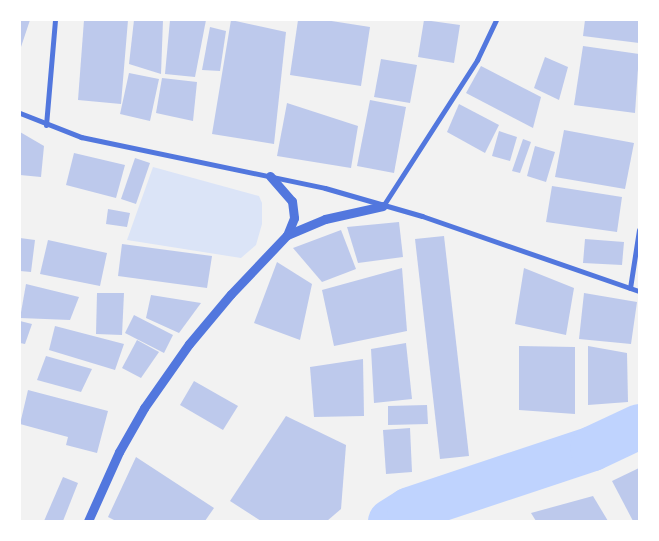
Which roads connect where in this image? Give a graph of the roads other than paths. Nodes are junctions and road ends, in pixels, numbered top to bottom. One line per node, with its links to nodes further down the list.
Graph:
1 (54, 20): 4 (street)
2 (496, 20): 6 (street)
3 (20, 113): 4 (street)
4 (46, 124): 5 (street)
5 (270, 176): 6 (street); 8 (street)
6 (383, 206): 8 (street); 9 (street)
7 (639, 230): 9 (street)
8 (287, 235): 11 (street)
9 (630, 288): 10 (street)
10 (639, 291)
11 (88, 521)

